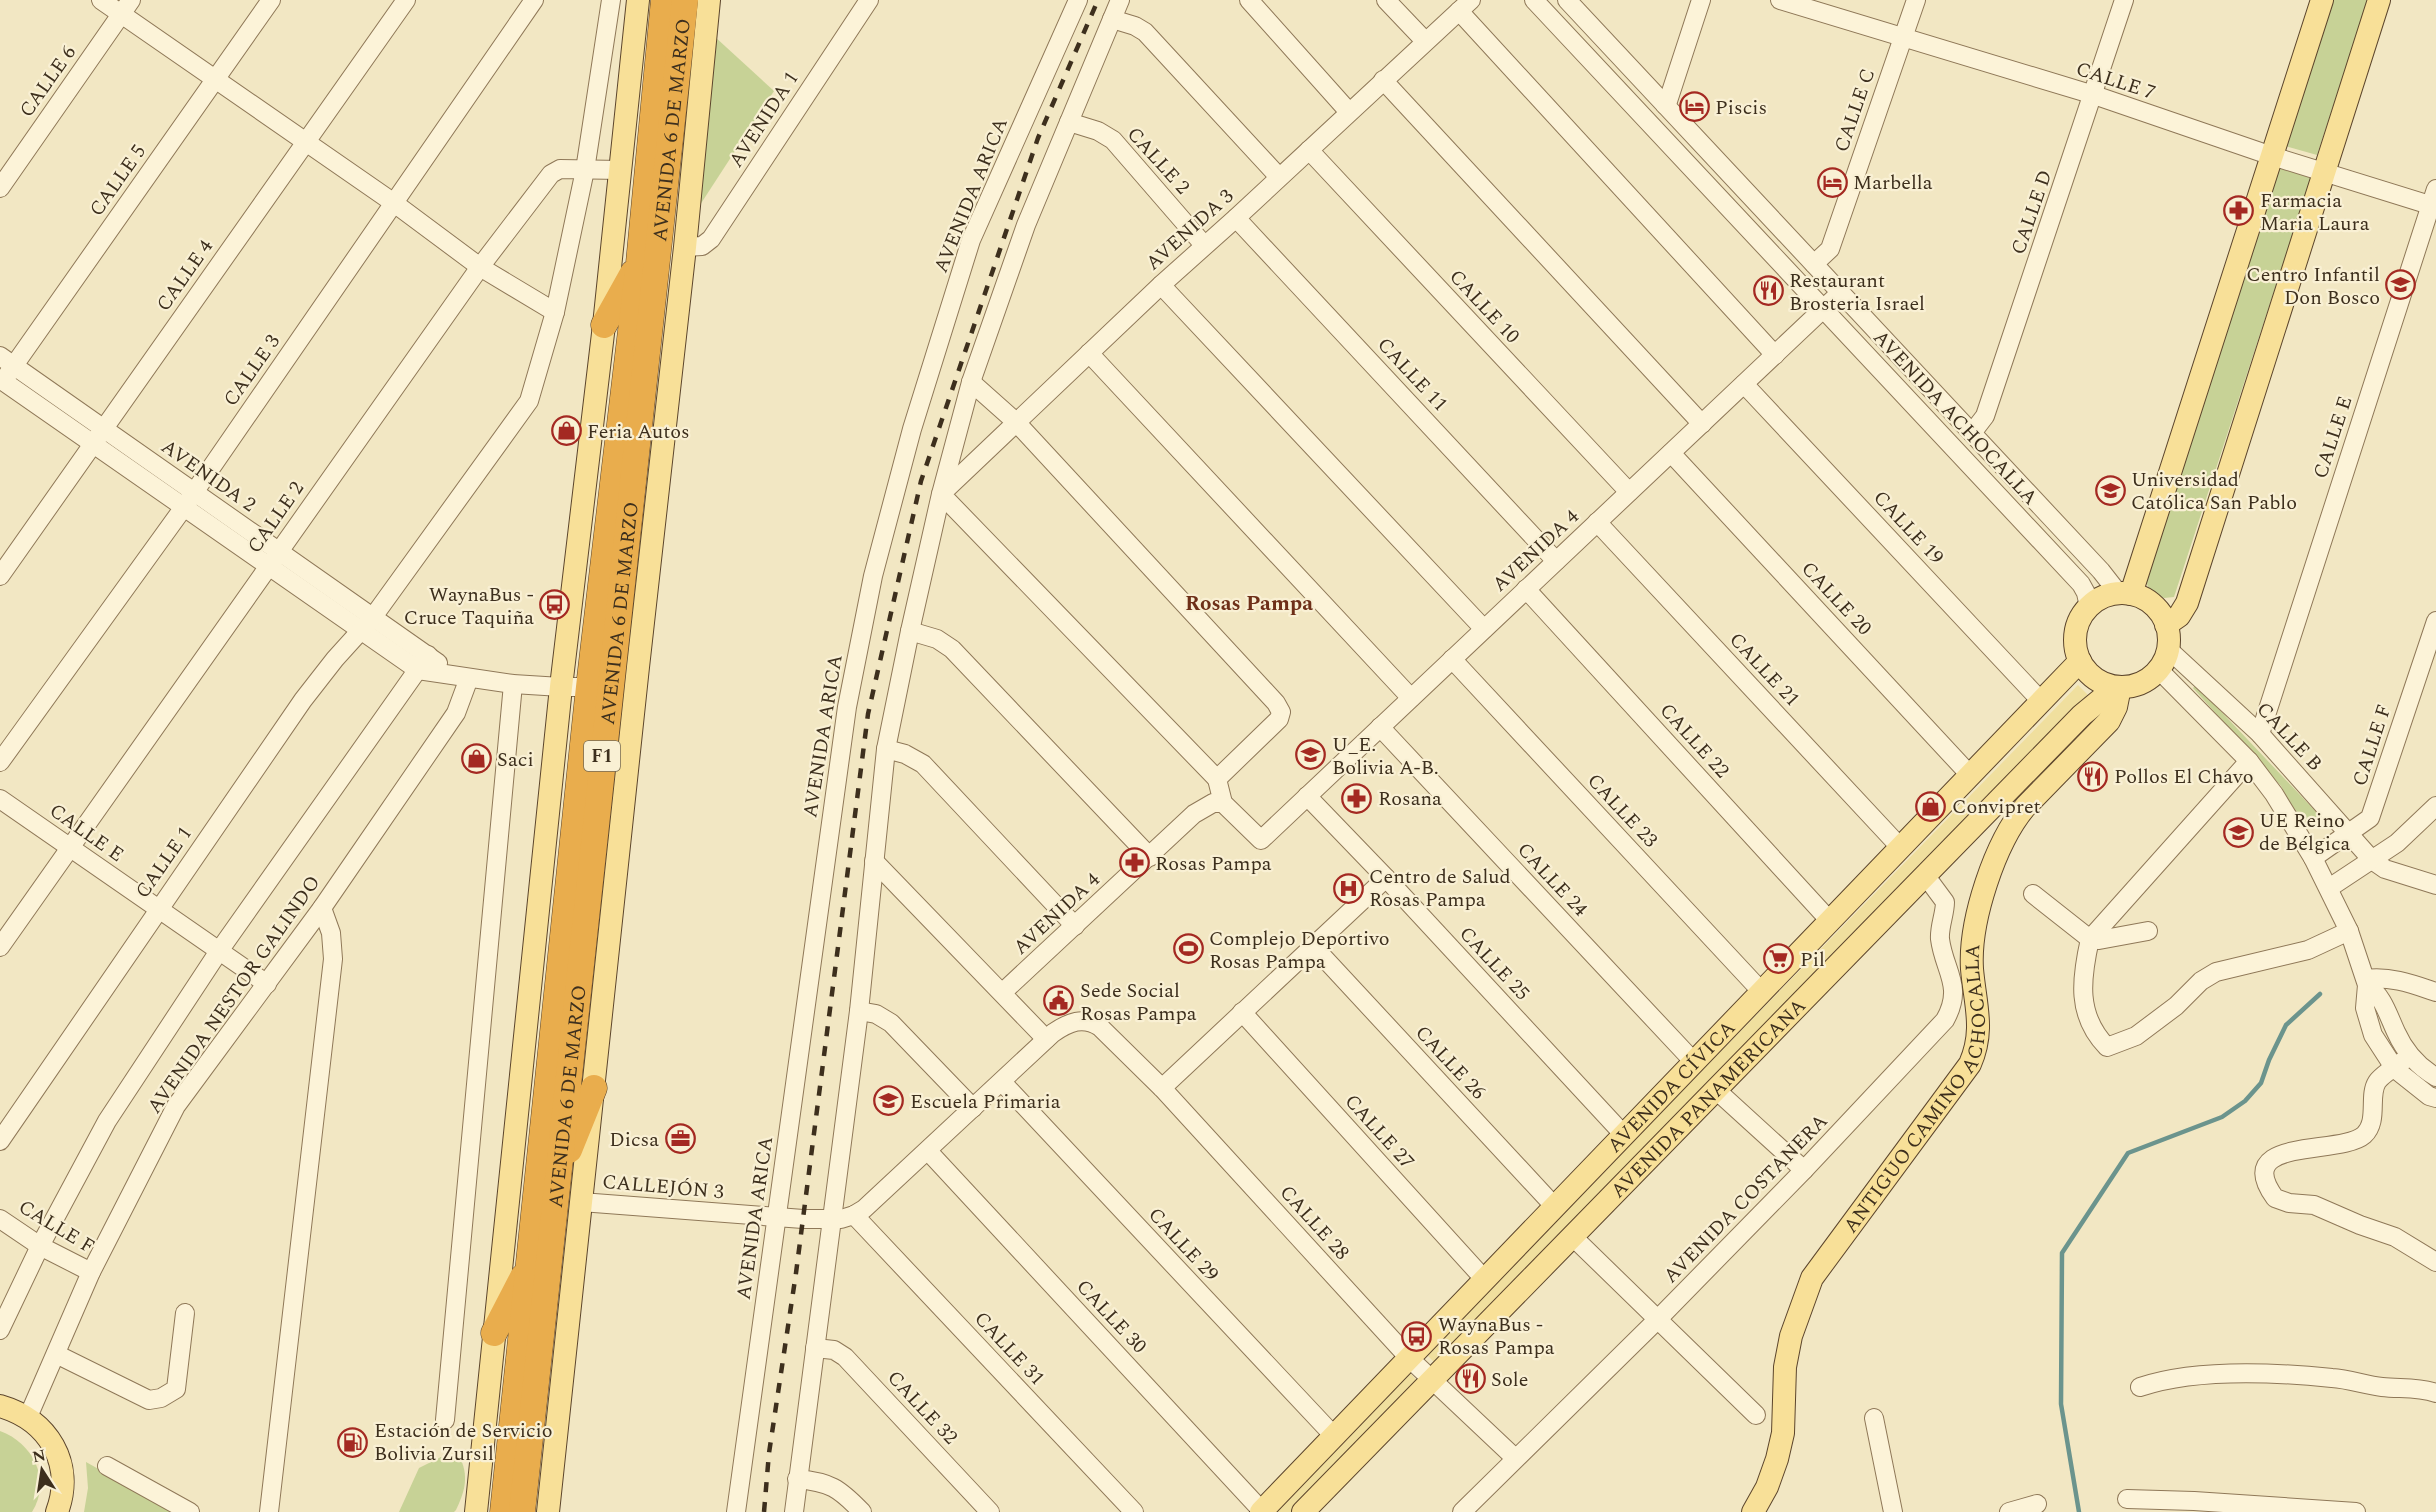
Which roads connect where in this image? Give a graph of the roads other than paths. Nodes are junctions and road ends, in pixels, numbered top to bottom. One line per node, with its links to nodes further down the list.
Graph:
1 (101, 0): 24 (street)
2 (271, 0): 28 (street, CALLE 5)
3 (406, 0): 34 (street, CALLE 4)
4 (534, 0): 43 (street, CALLE 3)
5 (611, 0): 37 (street, CALLE 1)
6 (638, 0): 38 (main road)
7 (664, 0): 47 (highway, AVENIDA 6 DE MARZO / F1)
8 (685, 0): 90 (highway, AVENIDA 6 DE MARZO / F1)
9 (709, 0): 46 (main road, AVENIDA 6 DE MARZO)
10 (869, 0): 46 (street, AVENIDA 1)
11 (1078, 0): 155 (street, AVENIDA ARICA)
12 (1120, 0): 25 (street)
13 (1249, 0): 32 (street)
14 (1386, 0): 27 (street)
15 (1534, 0): 52 (street, AVENIDA ACHOCALLA)
16 (1567, 0): 31 (street, AVENIDA ACHOCALLA)
17 (1701, 0): 31 (street)
18 (1780, 0): 26 (street, CALLE 7)
19 (1916, 0): 26 (street, CALLE C)
20 (2124, 0): 30 (street, CALLE D)
21 (2322, 0): 36 (main road)
22 (2379, 0): 39 (main road)
23 (1465, 5): 27 (street, AVENIDA 3); 56 (street)
24 (126, 7): 28 (street); 41 (street, CALLE 6)
25 (1112, 19): 33 (street); 40 (street)
26 (1903, 39): 30 (street, CALLE 7); 48 (street, CALLE C)
27 (1425, 41): 29 (street, AVENIDA 3)
28 (215, 80): 34 (street); 57 (street, CALLE 5)
29 (1383, 80): 32 (street, AVENIDA 3); 62 (street)
30 (2094, 95): 36 (street, CALLE 7); 63 (street, CALLE D)
31 (1665, 105): 48 (street, AVENIDA ACHOCALLA)
32 (1349, 112): 35 (street, AVENIDA 3)
33 (1068, 122): 45 (street, CALLE 2); 59 (street)
34 (306, 142): 43 (street); 64 (street, CALLE 4)
35 (1309, 150): 40 (street, AVENIDA 3); 67 (street, CALLE 10)
36 (2272, 156): 39 (street, CALLE 7); 76 (main road)
37 (585, 170): 38 (street, CALLE 2); 49 (street, CALLE 2); 53 (street, CALLE 1)
38 (621, 170): 54 (main road)
39 (2324, 171): 42 (street, CALLE 7); 80 (main road)
40 (1279, 177): 44 (street, AVENIDA 3)
41 (0, 188)
42 (2434, 200): 97 (street, CALLE E)
43 (394, 203): 49 (street); 66 (street, CALLE 3)
44 (1236, 218): 45 (street, AVENIDA 3); 72 (street, CALLE 11)
45 (1204, 245): 50 (street, AVENIDA 3)
46 (685, 248): 87 (main road, AVENIDA 6 DE MARZO)
47 (639, 263): 54 (highway); 90 (highway, AVENIDA 6 DE MARZO / F1)
48 (1814, 264): 51 (street, AVENIDA ACHOCALLA)
49 (480, 267): 53 (street); 71 (street, CALLE 2)
50 (1161, 285): 55 (street, AVENIDA 3); 81 (street)
51 (1840, 293): 52 (street, AVENIDA 4); 63 (street, AVENIDA ACHOCALLA)
52 (1824, 308): 56 (street, AVENIDA 4); 77 (street, AVENIDA ACHOCALLA)
53 (555, 312): 79 (street, CALLE 1)
54 (604, 325): 92 (main road)
55 (1089, 353): 61 (street, AVENIDA 3); 94 (street)
56 (1775, 355): 60 (street, AVENIDA 4)
57 (7, 361): 58 (street, CALLE 5); 64 (street, AVENIDA 2)
58 (1, 382): 64 (street, AVENIDA 2)
59 (971, 382): 61 (street); 68 (street)
60 (1744, 384): 62 (street, AVENIDA 4); 95 (street, CALLE 19)
61 (1016, 422): 68 (street, AVENIDA 3); 102 (street)
62 (1702, 424): 65 (street, AVENIDA 4)
63 (1972, 434): 76 (street, AVENIDA ACHOCALLA)
64 (99, 436): 66 (street, AVENIDA 2); 69 (street, AVENIDA 2); 74 (street, CALLE 4)
65 (1671, 453): 67 (street, AVENIDA 4); 101 (street, CALLE 20)
66 (195, 492): 69 (street, CALLE 3); 71 (street, AVENIDA 2)
67 (1629, 492): 70 (street, AVENIDA 4)
68 (941, 494): 82 (street); 102 (street)
69 (184, 507): 73 (street, AVENIDA 2); 100 (street, CALLE 3)
70 (1597, 522): 72 (street, AVENIDA 4); 109 (street, CALLE 21)
71 (279, 551): 73 (street, CALLE 2); 79 (street, AVENIDA 2)
72 (1557, 561): 75 (street, AVENIDA 4)
73 (268, 567): 79 (street, AVENIDA 2); 108 (street, CALLE 2)
74 (0, 576)
75 (1526, 589): 81 (street, AVENIDA 4); 121 (street, CALLE 22)
76 (2125, 594): 77 (main road); 80 (main road)
77 (2089, 607): 85 (main road)
78 (2436, 621): 107 (street, CALLE F)
79 (367, 624): 86 (street, AVENIDA 2); 120 (street, CALLE 1)
80 (2166, 625): 83 (main road)
81 (1484, 629): 84 (street, AVENIDA 4)
82 (910, 631): 98 (street); 110 (street)
83 (2168, 649): 88 (main road); 97 (street, CALLE B)
84 (1452, 659): 94 (street, AVENIDA 4); 132 (street, CALLE 23)
85 (2080, 660): 93 (main road); 95 (main road, AVENIDA CÍVICA)
86 (423, 663): 89 (street, AVENIDA 2); 128 (street, AVENIDA NESTOR GALINDO)
87 (638, 667): 90 (street, AVENIDA 2); 142 (main road, AVENIDA 6 DE MARZO)
88 (2158, 670): 93 (main road); 99 (street)
89 (469, 678): 91 (street, AVENIDA 2); 119 (street, AVENIDA NESTOR GALINDO)
90 (600, 682): 92 (street, AVENIDA 2); 151 (highway, AVENIDA 6 DE MARZO / F1); 161 (highway, AVENIDA 6 DE MARZO / F1)
91 (513, 684): 92 (street, AVENIDA 2); 178 (street)
92 (561, 687): 167 (main road)
93 (2118, 687): 114 (main road, AVENIDA PANAMERICANA); 203 (main road, ANTIGUO CAMINO ACHOCALLA)
94 (1411, 698): 96 (street, AVENIDA 4)
95 (2041, 701): 101 (main road, AVENIDA CÍVICA)
96 (1380, 727): 103 (street, AVENIDA 4); 138 (street, CALLE 24)
97 (2260, 734): 107 (street, CALLE B)
98 (886, 749): 113 (street); 122 (street)
99 (2249, 761): 111 (street); 125 (street)
100 (0, 762)
101 (1970, 775): 109 (main road, AVENIDA CÍVICA)
102 (1217, 779): 105 (street)
103 (1307, 796): 105 (street, AVENIDA 4); 115 (street, CALLE 25)
104 (0, 799): 108 (street, CALLE E)
105 (1222, 803): 110 (street, AVENIDA 4)
106 (2436, 806): 112 (street)
107 (2348, 834): 111 (street, CALLE F); 112 (street, CALLE B)
108 (69, 847): 120 (street, CALLE E); 127 (street, CALLE 2)
109 (1900, 847): 121 (main road, AVENIDA CÍVICA)
110 (1150, 857): 122 (street, AVENIDA 4)
111 (2313, 858): 117 (street)
112 (2372, 860): 116 (street); 117 (street)
113 (874, 861): 131 (street); 134 (street)
114 (1925, 875): 144 (main road, AVENIDA PANAMERICANA); 150 (street, AVENIDA COSTANERA)
115 (1386, 878): 126 (street); 147 (street, CALLE 25)
116 (2436, 885)
117 (2329, 888): 124 (street)
118 (2033, 894): 125 (street)
119 (322, 908): 130 (street, AVENIDA NESTOR GALINDO); 190 (street)
120 (159, 909): 128 (street, CALLE E); 148 (street, CALLE 1)
121 (1830, 921): 132 (main road, AVENIDA CÍVICA)
122 (1075, 926): 131 (street, AVENIDA 4)
123 (2148, 931): 125 (street)
124 (2349, 931): 125 (street); 129 (street)
125 (2090, 939)
126 (1313, 946): 135 (street); 153 (street, CALLE 26)
127 (0, 947)
128 (219, 951): 130 (street, CALLE E); 159 (street, AVENIDA NESTOR GALINDO)
129 (2366, 982): 133 (street); 137 (street); 139 (street)
130 (267, 984): 162 (street, AVENIDA NESTOR GALINDO)
131 (1003, 992): 136 (street)
132 (1762, 992): 138 (main road, AVENIDA CÍVICA)
133 (2436, 992)
134 (859, 1011): 146 (street); 157 (street)
135 (1242, 1012): 143 (street); 163 (street, CALLE 27)
136 (1046, 1039): 141 (street); 143 (street, CALLE 28)
137 (2410, 1056): 139 (street); 140 (street)
138 (1694, 1062): 147 (main road, AVENIDA CÍVICA)
139 (2395, 1069): 145 (street); 160 (street)
140 (2436, 1077)
141 (1002, 1082): 146 (street); 179 (street, CALLE 29)
142 (594, 1088): 151 (highway); 152 (main road, AVENIDA 6 DE MARZO)
143 (1162, 1088): 170 (street, CALLE 28)
144 (1715, 1089): 150 (street); 158 (main road, AVENIDA PANAMERICANA)
145 (2436, 1098)
146 (973, 1108): 149 (street)
147 (1624, 1135): 153 (main road, AVENIDA CÍVICA)
148 (0, 1140)
149 (928, 1151): 154 (street); 187 (street, CALLE 30)
150 (1804, 1170): 165 (street, AVENIDA COSTANERA)
151 (558, 1178): 194 (highway, AVENIDA 6 DE MARZO / F1)
152 (581, 1202): 155 (street, CALLEJÓN 3); 195 (main road, AVENIDA 6 DE MARZO)
153 (1555, 1207): 163 (main road, AVENIDA CÍVICA)
154 (854, 1215): 157 (street, CALLEJÓN 3); 200 (street, CALLE 31)
155 (776, 1218): 157 (street, CALLEJÓN 3); 196 (street, AVENIDA ARICA)
156 (0, 1219): 159 (street, CALLE F)
157 (832, 1220): 168 (street)
158 (1572, 1236): 165 (street); 171 (main road, AVENIDA PANAMERICANA)
159 (40, 1246): 162 (street, CALLE F); 166 (street, AVENIDA NESTOR GALINDO)
160 (2436, 1262)
161 (530, 1264): 167 (highway); 193 (highway, AVENIDA 6 DE MARZO / F1)
162 (91, 1272): 169 (street, AVENIDA NESTOR GALINDO)
163 (1485, 1280): 170 (main road, AVENIDA CÍVICA)
164 (185, 1313): 169 (street)
165 (1658, 1319): 175 (street); 180 (street, AVENIDA COSTANERA)
166 (0, 1330)
167 (494, 1333): 182 (main road)
168 (815, 1348): 183 (street); 199 (street, CALLE 32)
169 (56, 1354): 176 (street, AVENIDA NESTOR GALINDO)
170 (1409, 1358): 171 (street, CALLE 28); 179 (main road, AVENIDA CÍVICA)
171 (1432, 1379): 180 (street, CALLE 28); 201 (main road, AVENIDA PANAMERICANA)
172 (2140, 1387): 173 (street)
173 (2436, 1393)
174 (0, 1406): 176 (main road)
175 (1756, 1415)
176 (28, 1417): 188 (main road)
177 (1874, 1418): 204 (street)
178 (445, 1420)
179 (1334, 1436): 187 (main road, AVENIDA CÍVICA)
180 (1515, 1458): 202 (street, AVENIDA COSTANERA)
181 (107, 1466): 189 (street)
182 (480, 1474): 191 (main road); 192 (main road)
183 (797, 1479): 197 (street); 198 (street)
184 (2127, 1499): 186 (street)
185 (2037, 1504): 205 (street)
186 (2258, 1509): 206 (street)
187 (1262, 1511)
188 (57, 1512)
189 (190, 1512)
190 (269, 1512)
191 (466, 1512)
192 (476, 1512)
193 (503, 1512)
194 (522, 1512)
195 (548, 1512)
196 (736, 1512)
197 (794, 1512)
198 (861, 1512)
199 (990, 1512)
200 (1134, 1512)
201 (1303, 1512)
202 (1462, 1512)
203 (1753, 1512)
204 (1893, 1512)
205 (2009, 1512)
206 (2356, 1512)

